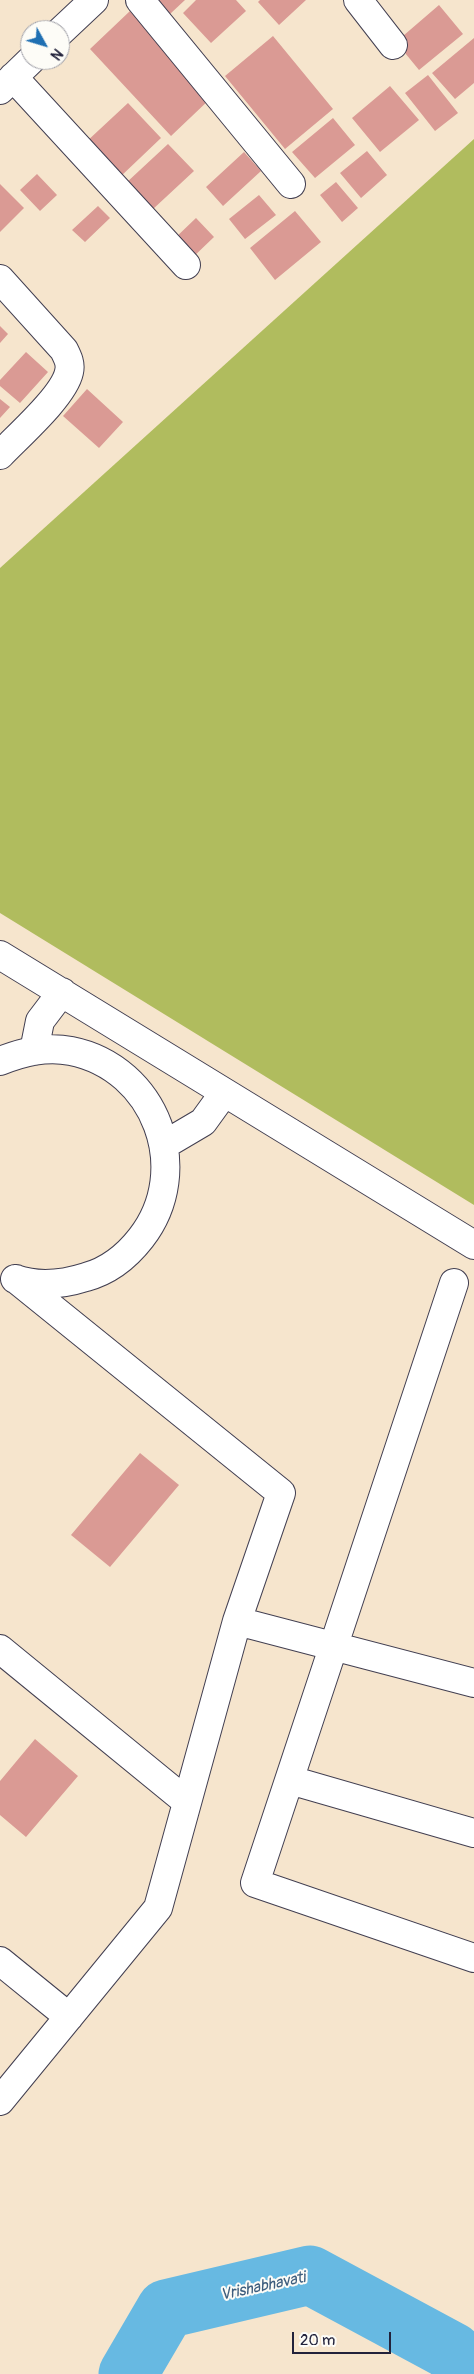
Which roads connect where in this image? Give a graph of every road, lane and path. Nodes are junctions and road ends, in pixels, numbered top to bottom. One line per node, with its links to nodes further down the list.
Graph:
1 (94, 0): 4 (street)
2 (140, 0): 7 (street)
3 (358, 0): 5 (street)
4 (70, 23)
5 (393, 44)
6 (15, 76): 8 (street)
7 (291, 184)
8 (186, 266)
9 (0, 279): 10 (street)
10 (0, 454)
11 (0, 954): 12 (street)
12 (62, 992): 13 (street); 15 (street)
13 (34, 1051): 14 (street); 16 (street)
14 (0, 1060)
15 (224, 1093): 16 (street); 17 (street)
16 (164, 1145): 18 (street)
17 (474, 1245)
18 (8, 1276): 20 (street)
19 (454, 1283): 21 (street)
20 (237, 1621): 21 (street); 25 (street)
21 (334, 1646): 23 (street); 24 (street)
22 (0, 1649): 25 (street)
23 (474, 1683)
24 (290, 1780): 26 (street); 27 (street)
25 (187, 1802): 29 (street)
26 (474, 1833)
27 (474, 1958)
28 (0, 1961): 29 (street)
29 (69, 2017): 30 (street)
30 (0, 2101)

